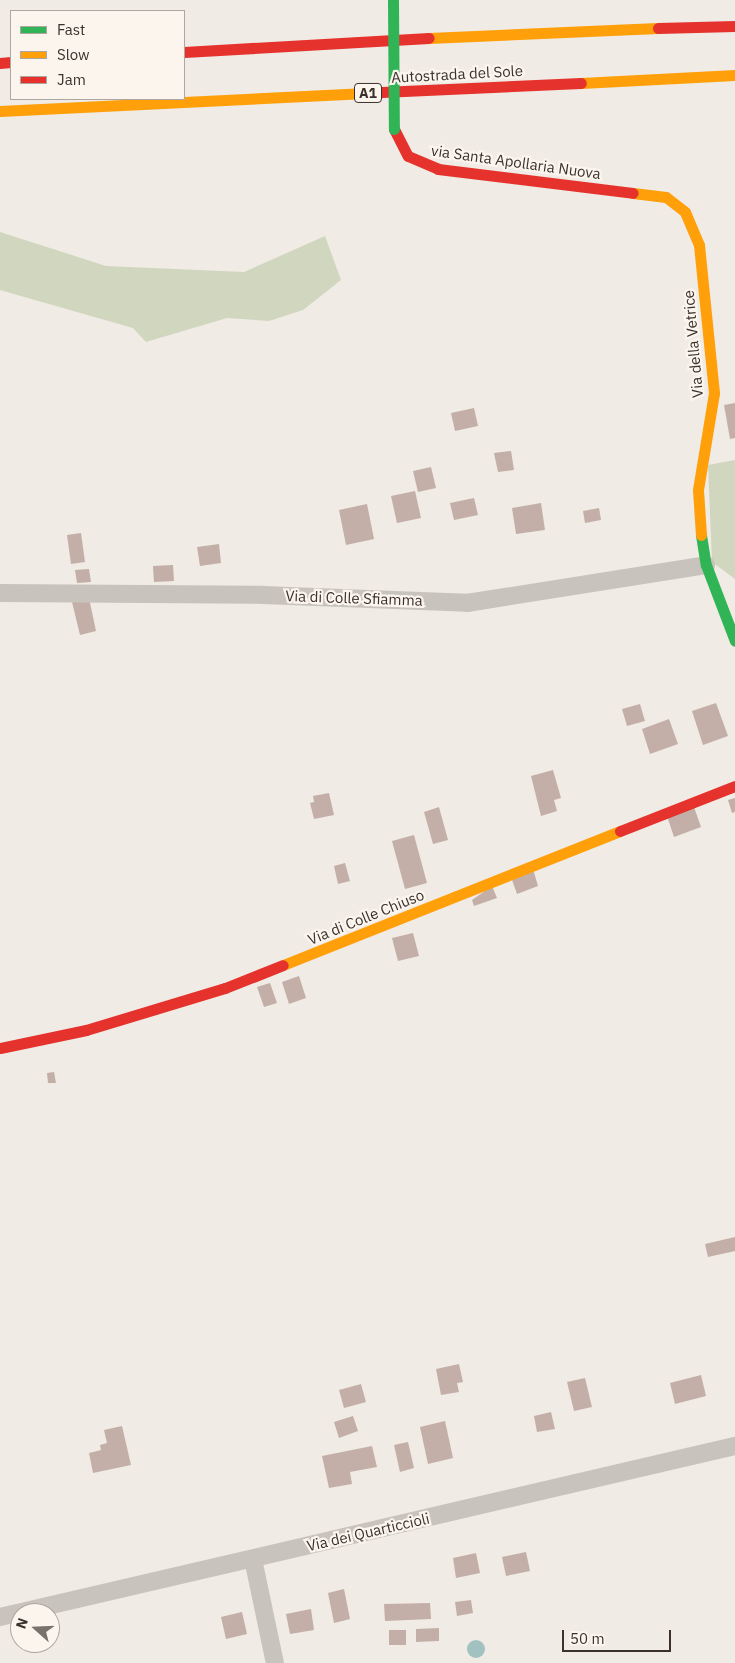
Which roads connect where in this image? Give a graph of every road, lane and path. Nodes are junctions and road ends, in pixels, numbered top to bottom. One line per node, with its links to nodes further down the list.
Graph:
1 (394, 0): 6 (main road, via Santa Apollaria Nuova, bridge)
2 (735, 26): 3 (main road)
3 (185, 52)
4 (735, 75): 5 (main road, Autostrada del Sole / A1)
5 (0, 111)
6 (685, 212): 7 (main road, Via della Vetrice)
7 (706, 565): 8 (street, Via di Colle Sfiamma); 9 (main road, Via della Vetrice)
8 (0, 593)
9 (735, 641)
10 (735, 786): 11 (main road, Via di Colle Chiuso)
11 (0, 1048)
12 (735, 1446): 13 (street, Via dei Quarticcioli)
13 (253, 1559): 14 (street, Via dei Quarticcioli); 15 (street)
14 (0, 1617)
15 (275, 1663)

